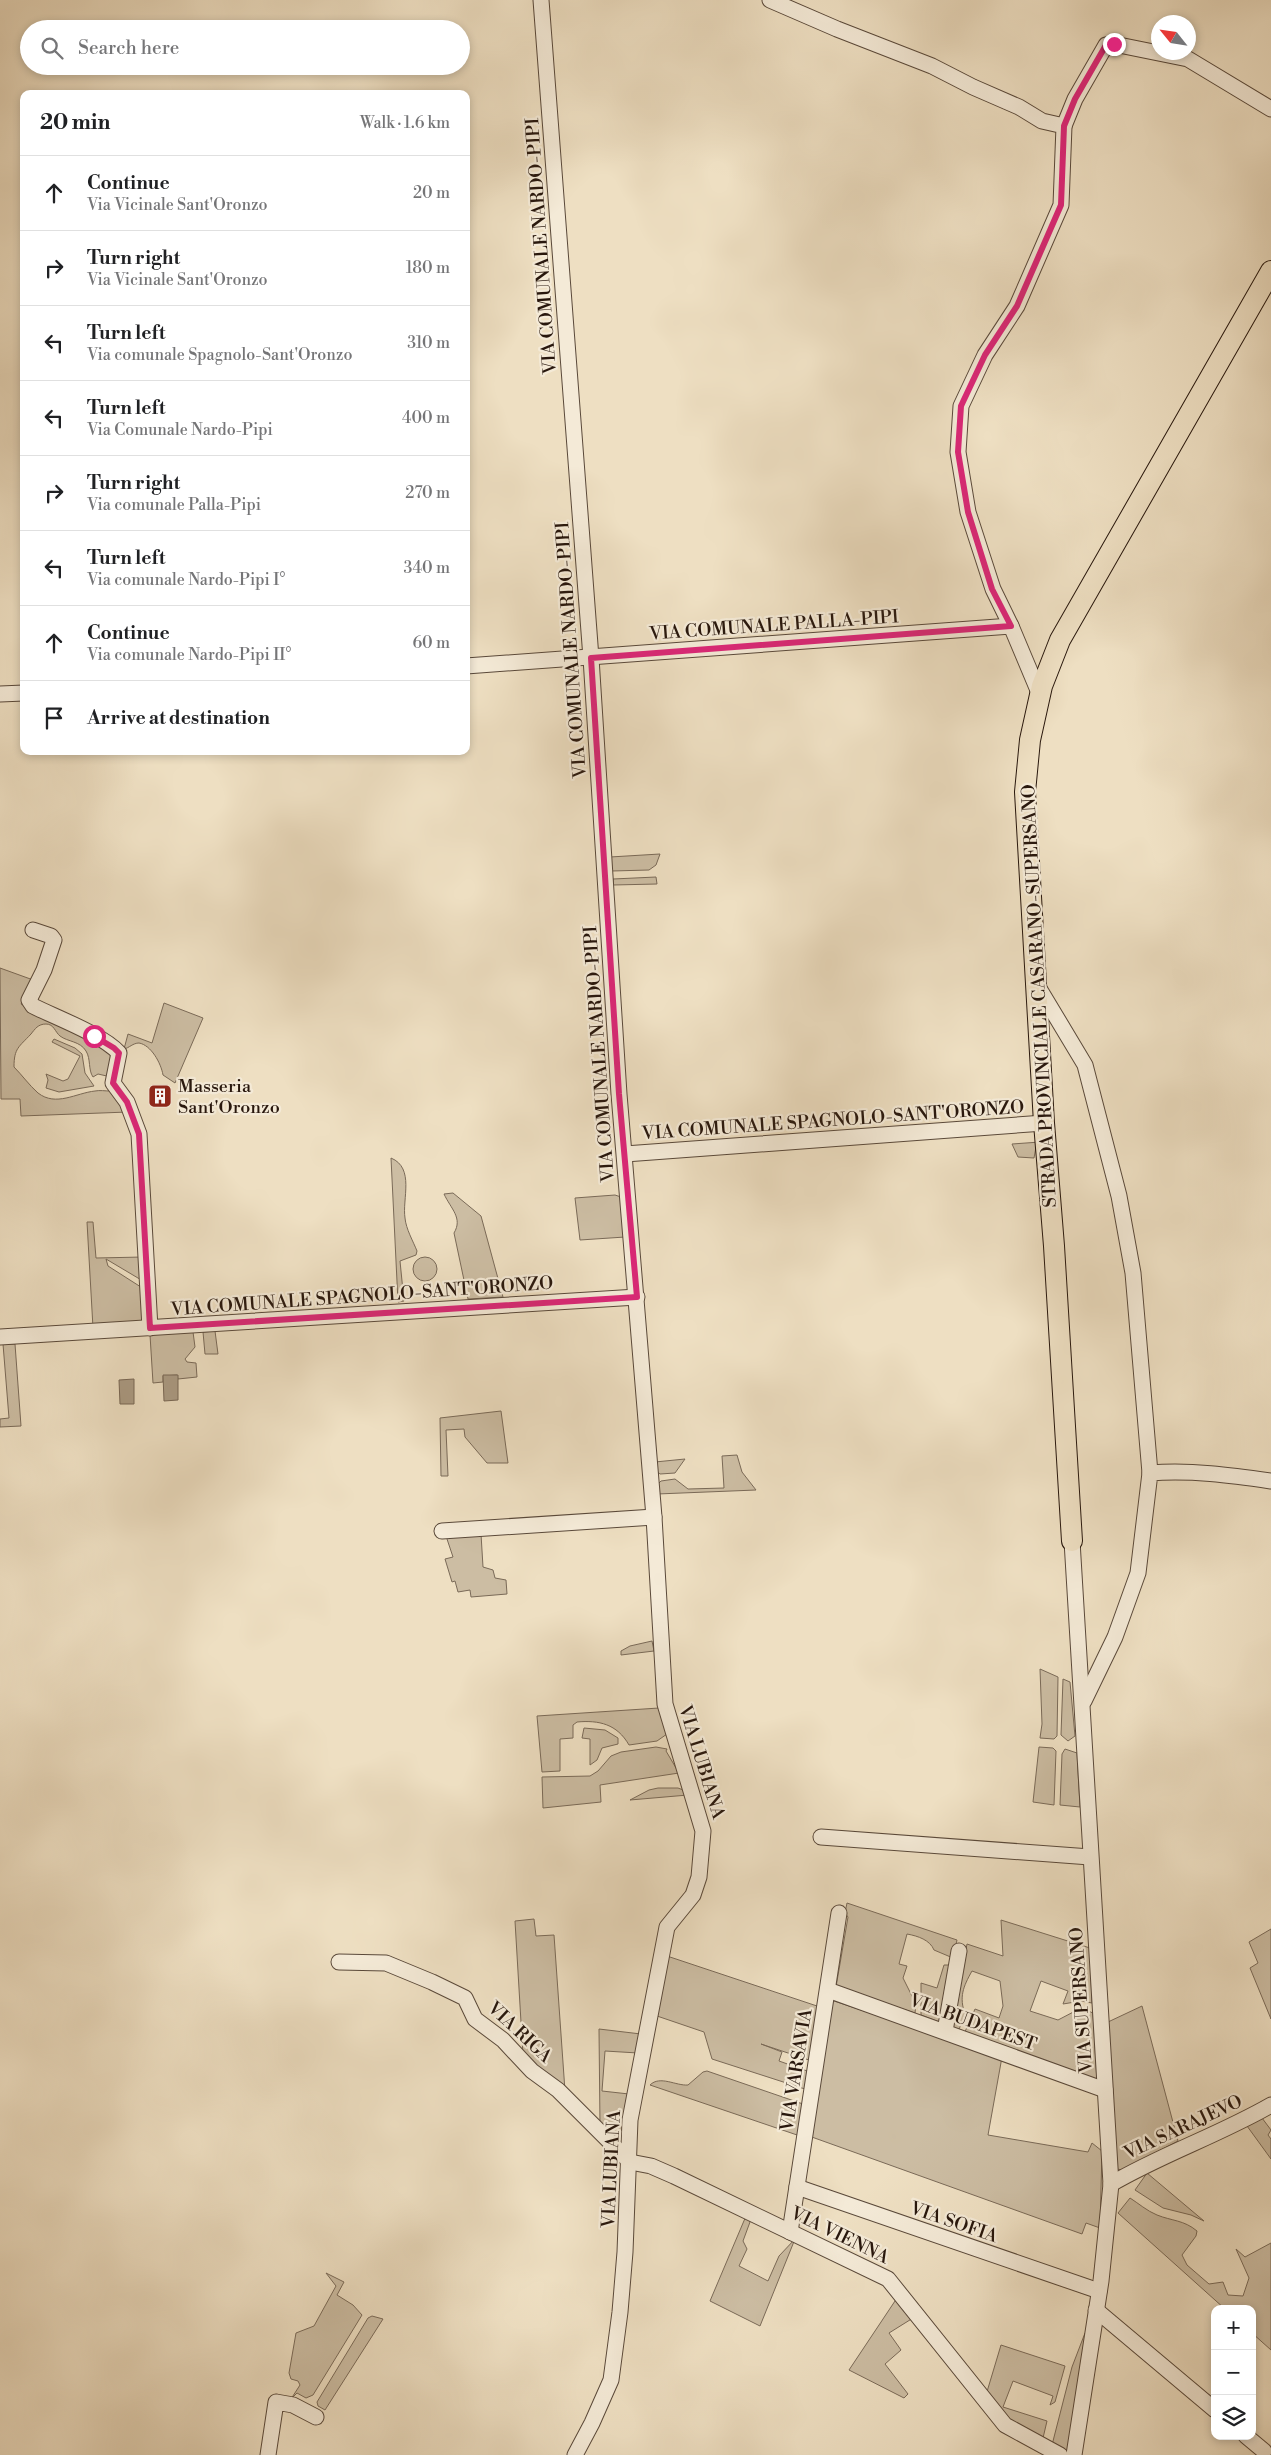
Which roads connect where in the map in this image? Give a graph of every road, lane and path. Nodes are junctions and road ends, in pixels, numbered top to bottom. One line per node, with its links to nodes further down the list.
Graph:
1 (541, 0): 7 (street, VIA COMUNALE NARDO-PIPI)
2 (770, 0): 4 (street)
3 (1271, 109): 4 (street)
4 (1064, 126): 6 (street)
5 (1271, 271): 11 (main road, STRADA PROVINCIALE CASARANO-SUPERSANO)
6 (1011, 626): 7 (street, VIA COMUNALE PALLA-PIPI); 11 (street)
7 (591, 658): 8 (street, VIA COMUNALE PALLA-PIPI); 15 (street, VIA COMUNALE NARDO-PIPI)
8 (470, 666)
9 (20, 693): 10 (street)
10 (0, 694)
11 (1040, 695): 13 (main road, STRADA PROVINCIALE CASARANO-SUPERSANO)
12 (33, 930): 17 (street)
13 (1036, 985): 14 (main road, STRADA PROVINCIALE CASARANO-SUPERSANO); 19 (street)
14 (1044, 1123): 15 (street, VIA COMUNALE SPAGNOLO-SANT'ORONZO); 23 (main road, STRADA PROVINCIALE CASARANO-SUPERSANO)
15 (625, 1154): 16 (street, VIA COMUNALE NARDO-PIPI)
16 (637, 1297): 17 (street, VIA COMUNALE SPAGNOLO-SANT'ORONZO); 21 (street, VIA LUBIANA)
17 (150, 1328): 18 (street, VIA COMUNALE SPAGNOLO-SANT'ORONZO)
18 (0, 1337)
19 (1150, 1473): 20 (street); 24 (street)
20 (1271, 1481)
21 (654, 1517): 22 (street); 34 (street, VIA LUBIANA)
22 (442, 1531)
23 (1072, 1541): 24 (street, VIA SUPERSANO)
24 (1082, 1705): 26 (street, VIA SUPERSANO)
25 (821, 1837): 26 (street)
26 (1090, 1857): 32 (street, VIA SUPERSANO)
27 (839, 1913): 30 (street, VIA VARSAVIA)
28 (959, 1950): 31 (street)
29 (339, 1962): 34 (street, VIA RIGA)
30 (828, 1990): 31 (street, VIA BUDAPEST); 36 (street, VIA VARSAVIA)
31 (945, 2031): 32 (street, VIA BUDAPEST)
32 (1106, 2090): 35 (street, VIA SUPERSANO)
33 (1271, 2105): 35 (street, VIA SARAJEVO)
34 (630, 2162): 37 (street, VIA VIENNA); 45 (street, VIA LUBIANA)
35 (1111, 2184): 38 (street, VIA SUPERSANO)
36 (797, 2187): 37 (street, VIA VARSAVIA); 38 (street, VIA SOFIA)
37 (790, 2232): 46 (street, VIA VIENNA)
38 (1099, 2291): 39 (street, VIA SUPERSANO)
39 (1096, 2310): 40 (street); 47 (street, VIA SUPERSANO)
40 (1211, 2407)
41 (316, 2417): 44 (street)
42 (1251, 2440): 43 (street)
43 (1264, 2451)
44 (268, 2455)
45 (575, 2455)
46 (1060, 2455)
47 (1074, 2455)

